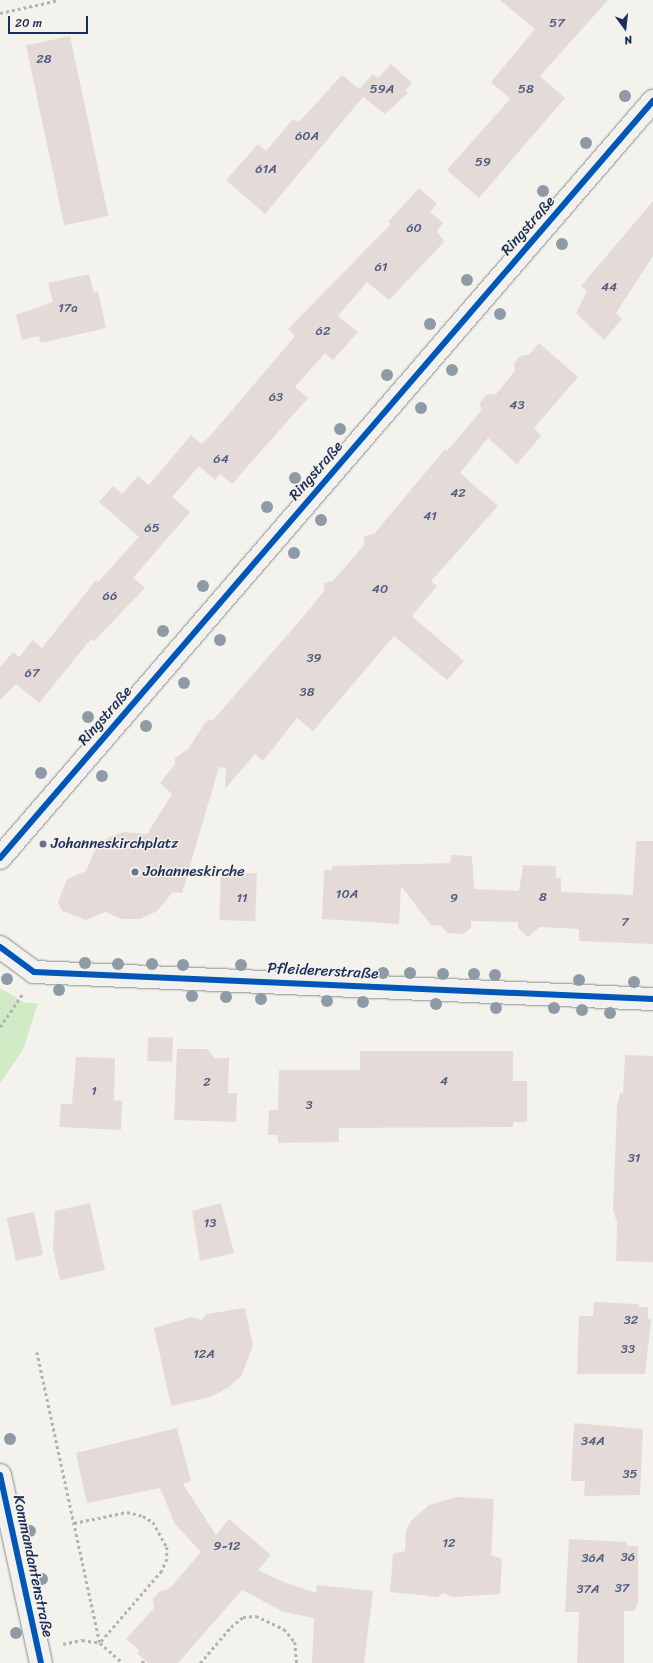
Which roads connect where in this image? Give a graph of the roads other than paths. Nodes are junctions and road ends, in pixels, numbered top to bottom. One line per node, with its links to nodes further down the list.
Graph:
1 (653, 101): 2 (street, Ringstraße)
2 (0, 858)
3 (0, 946): 4 (street, Pfleidererstraße)
4 (653, 999)
5 (0, 1476): 6 (street, Kommandantenstraße)
6 (41, 1663)

